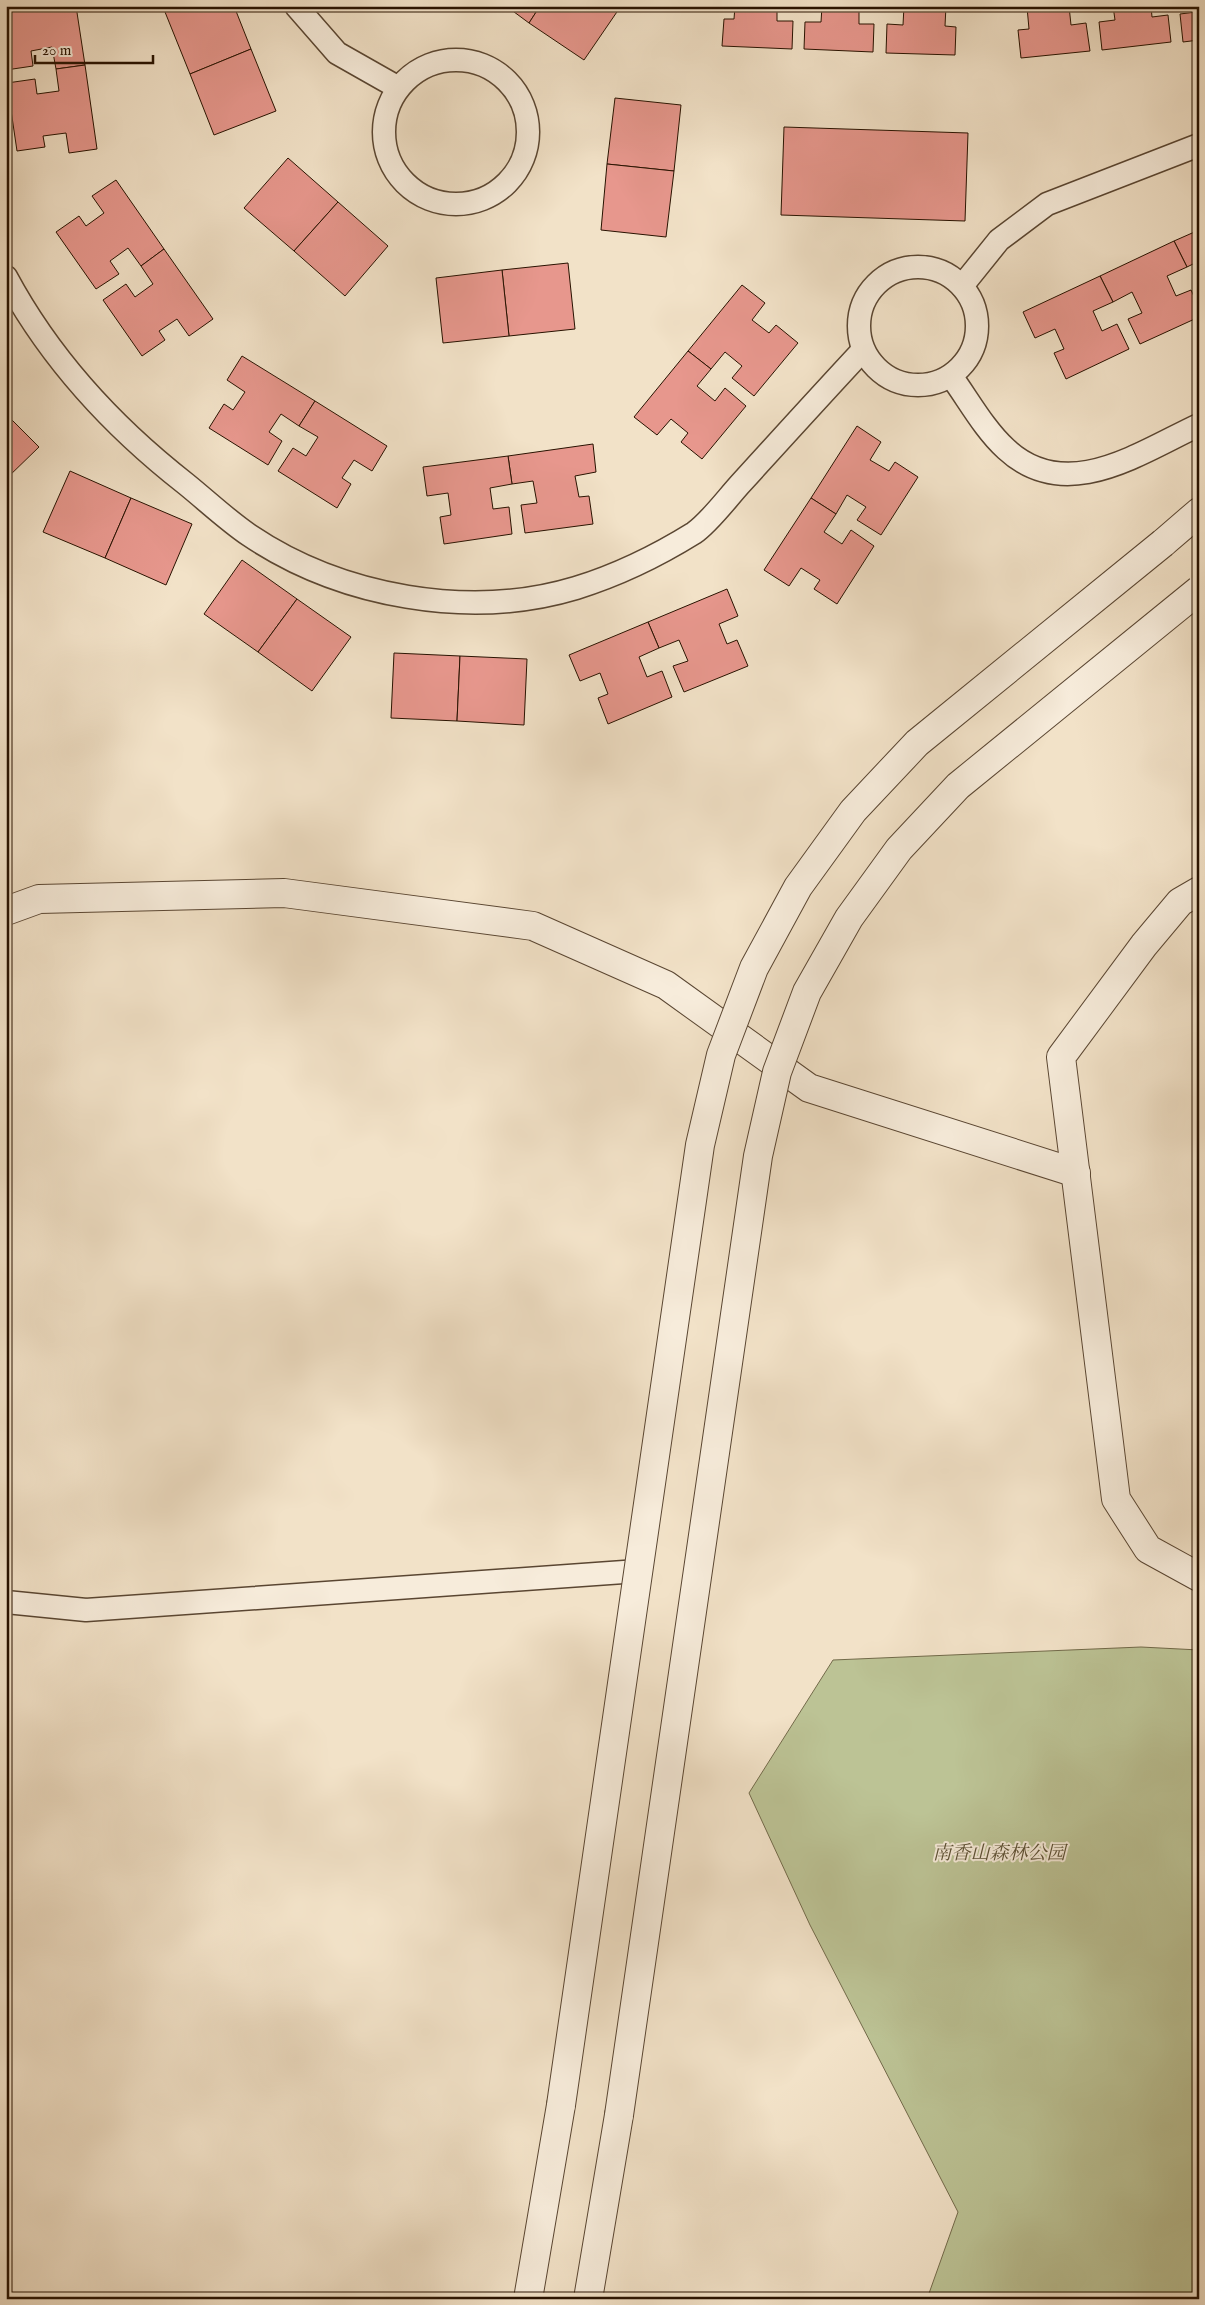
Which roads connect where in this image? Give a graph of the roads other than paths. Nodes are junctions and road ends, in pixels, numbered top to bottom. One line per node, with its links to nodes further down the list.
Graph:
1 (296, 6): 2 (lane)
2 (397, 87): 2 (lane)
3 (1199, 145): 5 (lane)
4 (6, 277): 6 (lane)
5 (962, 286): 6 (lane); 7 (lane)
6 (863, 350): 7 (lane)
7 (951, 376): 8 (lane)
8 (1199, 425)
9 (1199, 512): 14 (street, bridge)
10 (1199, 590): 18 (street, bridge)
11 (1199, 891): 13 (street)
12 (6, 911): 13 (street)
13 (1076, 1173): 15 (street)
14 (638, 1570): 16 (lane); 17 (street, bridge)
15 (1199, 1577)
16 (6, 1602)
17 (528, 2299)
18 (588, 2299)

